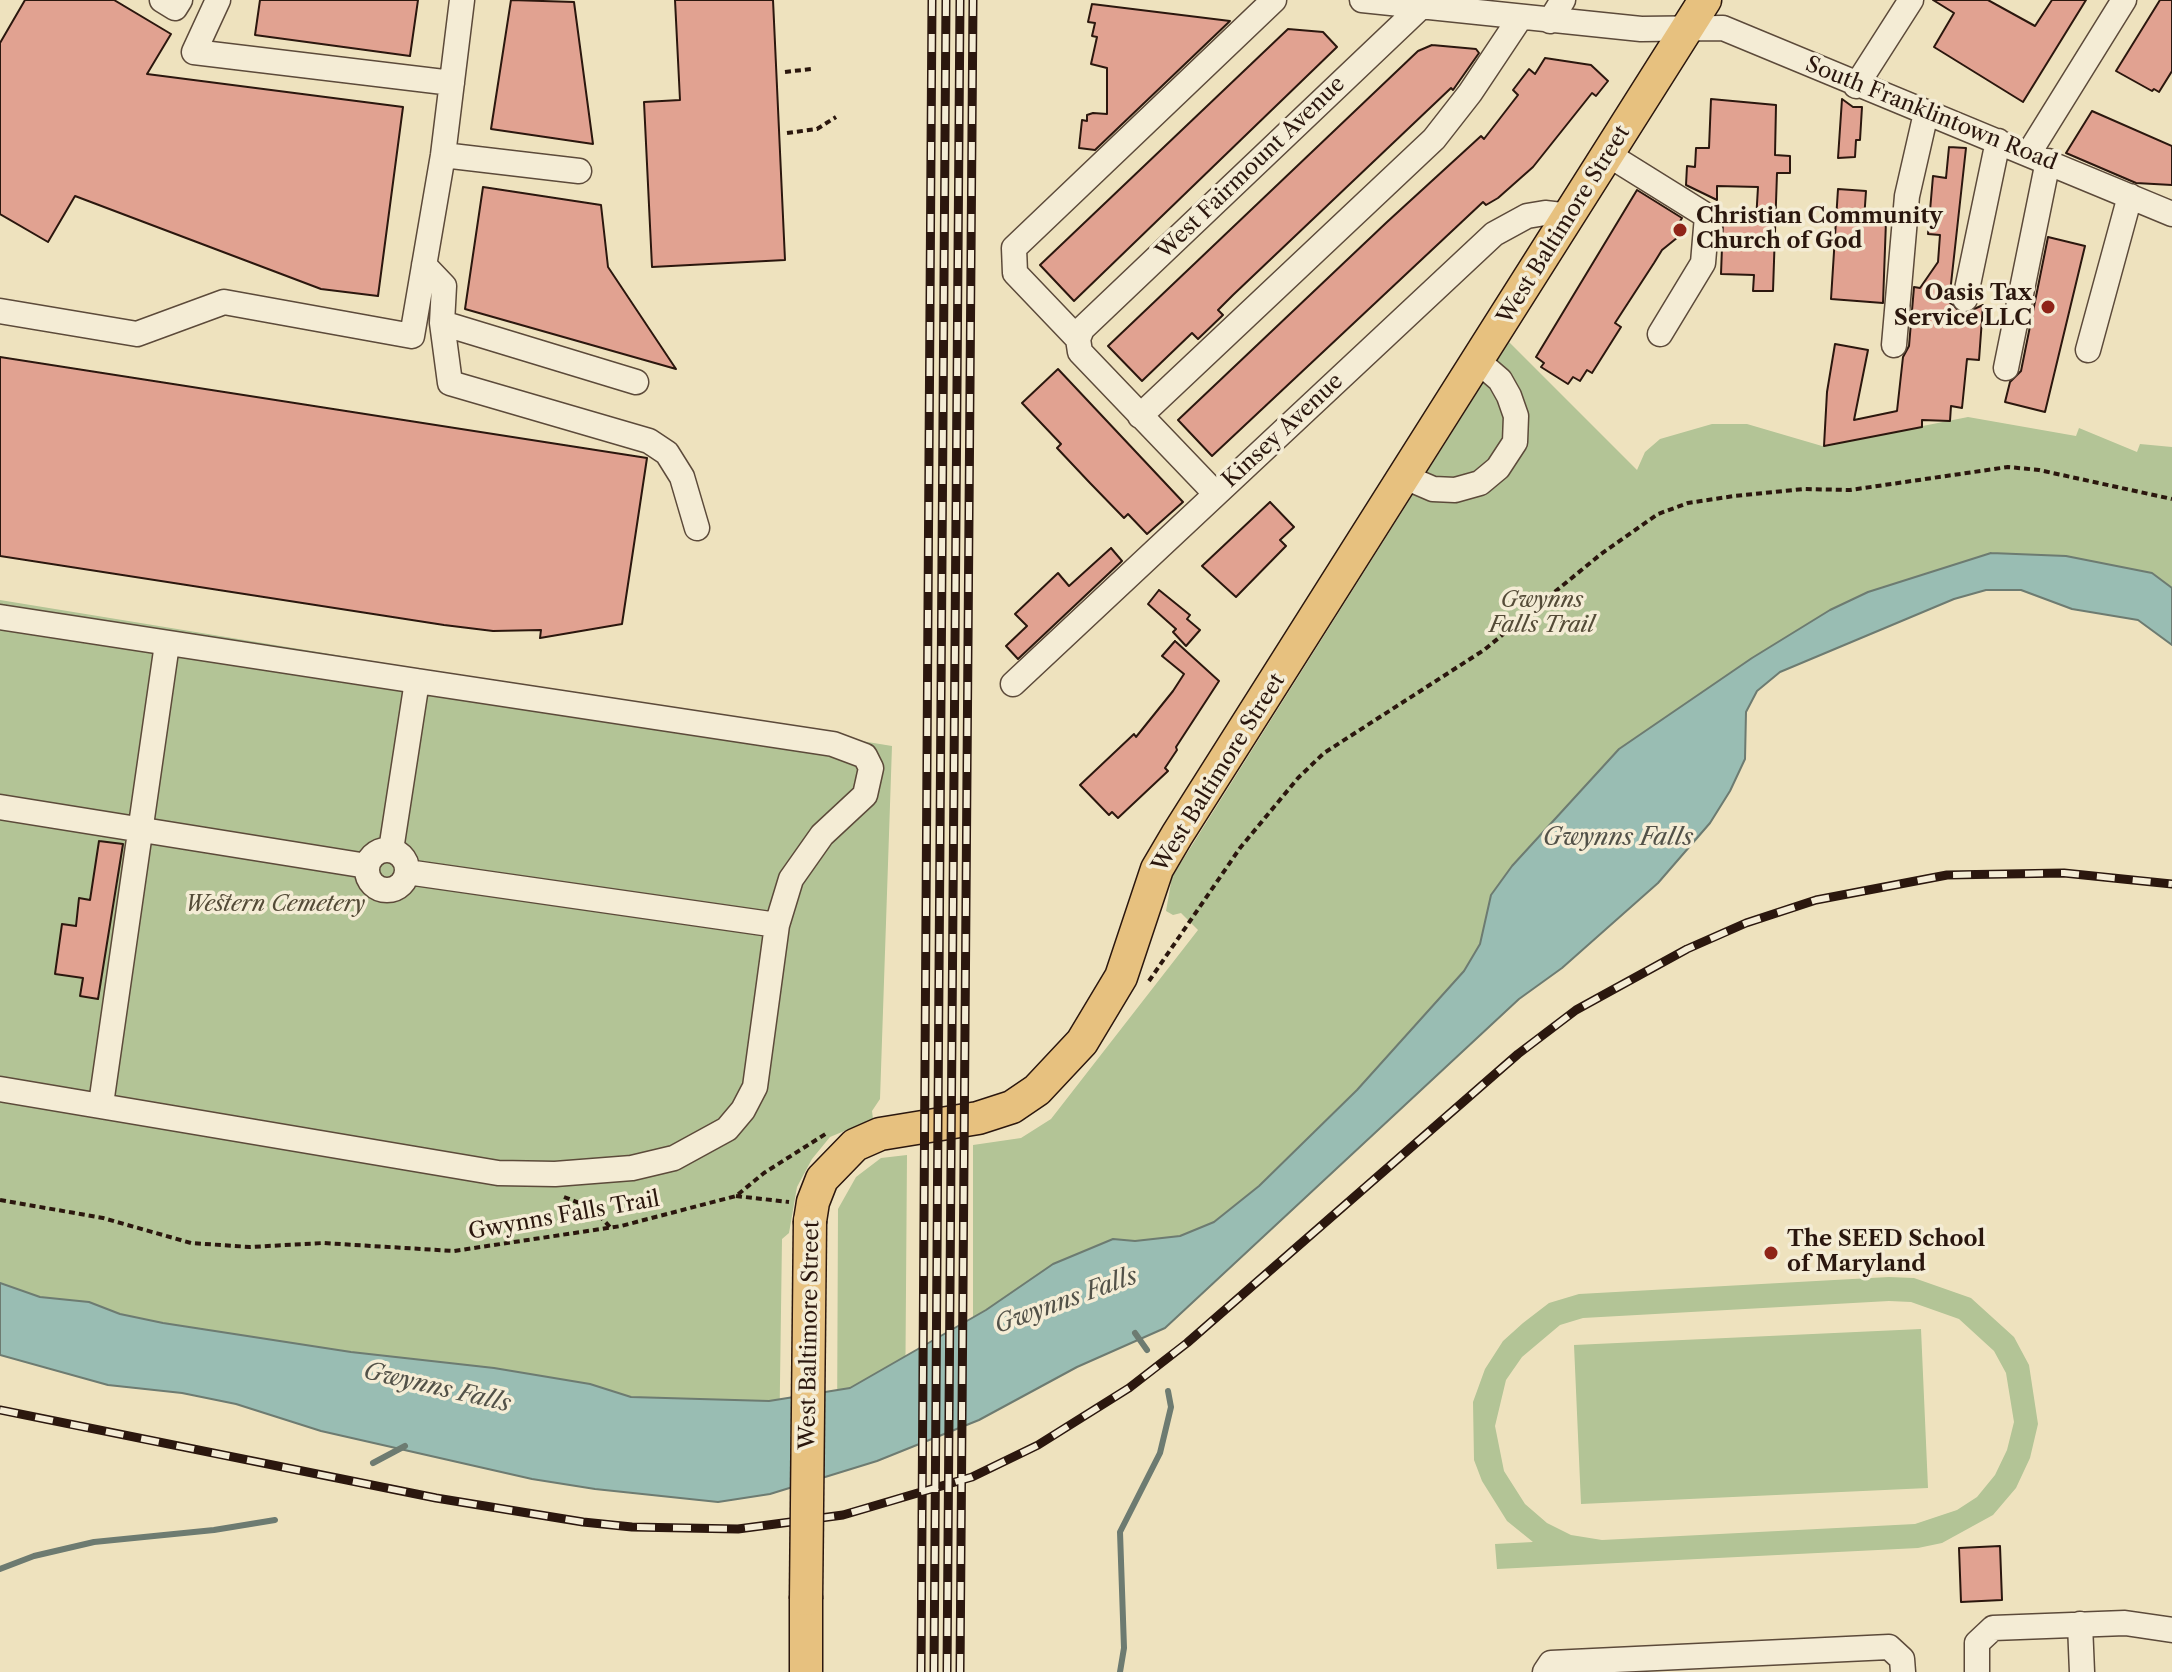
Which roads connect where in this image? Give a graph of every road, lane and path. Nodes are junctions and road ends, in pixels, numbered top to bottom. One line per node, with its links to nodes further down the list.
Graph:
1 (162, 0): 2 (street)
2 (180, 0)
3 (218, 0): 17 (street)
4 (462, 0): 17 (street)
5 (1274, 0): 35 (street)
6 (1362, 0): 11 (street, South Franklintown Road)
7 (1563, 0): 13 (street)
8 (1705, 0): 14 (main road, West Baltimore Street)
9 (1911, 0): 18 (street)
10 (2124, 0): 25 (street)
11 (1424, 3): 12 (street, South Franklintown Road); 35 (street, West Fairmount Avenue)
12 (1520, 18): 13 (street, South Franklintown Road); 41 (street)
13 (1550, 21): 14 (street, South Franklintown Road)
14 (1687, 30): 18 (street, South Franklintown Road); 24 (main road, West Baltimore Street)
15 (811, 69): 16 (path)
16 (785, 72)
17 (452, 83): 23 (street)
18 (1856, 86): 19 (street, South Franklintown Road)
19 (1926, 113): 22 (street, South Franklintown Road); 36 (street)
20 (836, 117): 21 (path)
21 (787, 133)
22 (1998, 141): 25 (street, South Franklintown Road); 31 (street)
23 (443, 155): 26 (street); 30 (street)
24 (1609, 155): 29 (main road, West Baltimore Street); 34 (street)
25 (2038, 157): 27 (street, South Franklintown Road); 39 (street)
26 (579, 171)
27 (2130, 196): 28 (street, South Franklintown Road); 37 (street)
28 (2172, 214)
29 (1570, 216): 38 (main road, West Baltimore Street); 43 (street, Kinsey Avenue)
30 (424, 265): 32 (street); 33 (street)
31 (1965, 299)
32 (0, 311)
33 (442, 323): 40 (street); 45 (street)
34 (1660, 334)
35 (1078, 339): 41 (street)
36 (1894, 345)
37 (2088, 350)
38 (1478, 361): 42 (main road, West Baltimore Street); 42 (street)
39 (2006, 368)
40 (636, 382)
41 (1140, 416): 43 (street)
42 (1405, 477): 63 (main road, West Baltimore Street)
43 (1216, 494): 49 (street, Kinsey Avenue)
44 (2172, 499): 56 (path)
45 (697, 528)
46 (0, 617): 47 (street)
47 (167, 644): 48 (street); 51 (street)
48 (417, 681): 52 (street); 55 (street)
49 (1013, 684)
50 (0, 807): 51 (street)
51 (141, 830): 53 (street); 58 (street)
52 (391, 850): 53 (street); 54 (street)
53 (367, 866): 54 (street)
54 (407, 872): 55 (street)
55 (777, 925): 58 (street)
56 (1144, 988)
57 (0, 1089): 58 (street)
58 (101, 1104)
59 (829, 1132): 61 (path, Gwynns Falls Trail)
60 (555, 1196): 64 (path)
61 (736, 1196): 63 (path); 64 (path, Gwynns Falls Trail)
62 (0, 1200): 64 (path, Gwynns Falls Trail)
63 (812, 1212): 67 (main road, West Baltimore Street, bridge)
64 (611, 1228)
65 (2080, 1624): 66 (street); 70 (street); 71 (street)
66 (2172, 1630)
67 (806, 1672)
68 (1545, 1672): 69 (street)
69 (1903, 1672)
70 (1977, 1672)
71 (2082, 1672)

